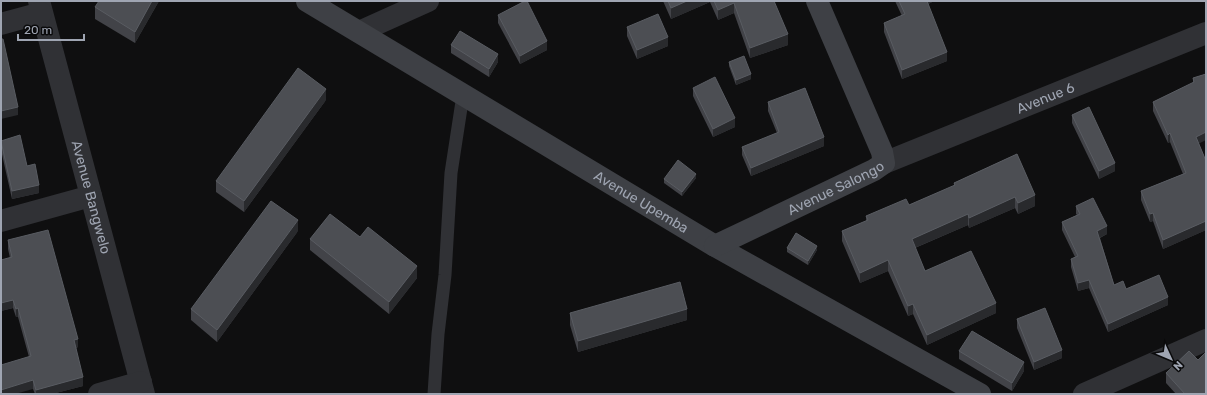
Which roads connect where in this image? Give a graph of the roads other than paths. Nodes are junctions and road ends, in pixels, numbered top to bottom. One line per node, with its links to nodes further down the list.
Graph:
1 (307, 1): 6 (street, Avenue Upemba)
2 (428, 1): 6 (street)
3 (817, 1): 9 (street, Avenue Salongo)
4 (40, 7): 5 (street); 10 (street, Avenue Bangwelo)
5 (1, 24)
6 (359, 32): 8 (street, Avenue Upemba)
7 (1206, 33): 9 (street, Avenue 6)
8 (463, 95): 12 (street, Avenue Upemba); 16 (lane)
9 (884, 162): 12 (street, Avenue Salongo)
10 (91, 196): 11 (street); 14 (street, Avenue Bangwelo)
11 (1, 221)
12 (715, 246): 17 (street, Avenue Upemba)
13 (1206, 340): 18 (street)
14 (143, 388): 15 (street)
15 (99, 394)
16 (434, 394)
17 (980, 394)
18 (1084, 394)

